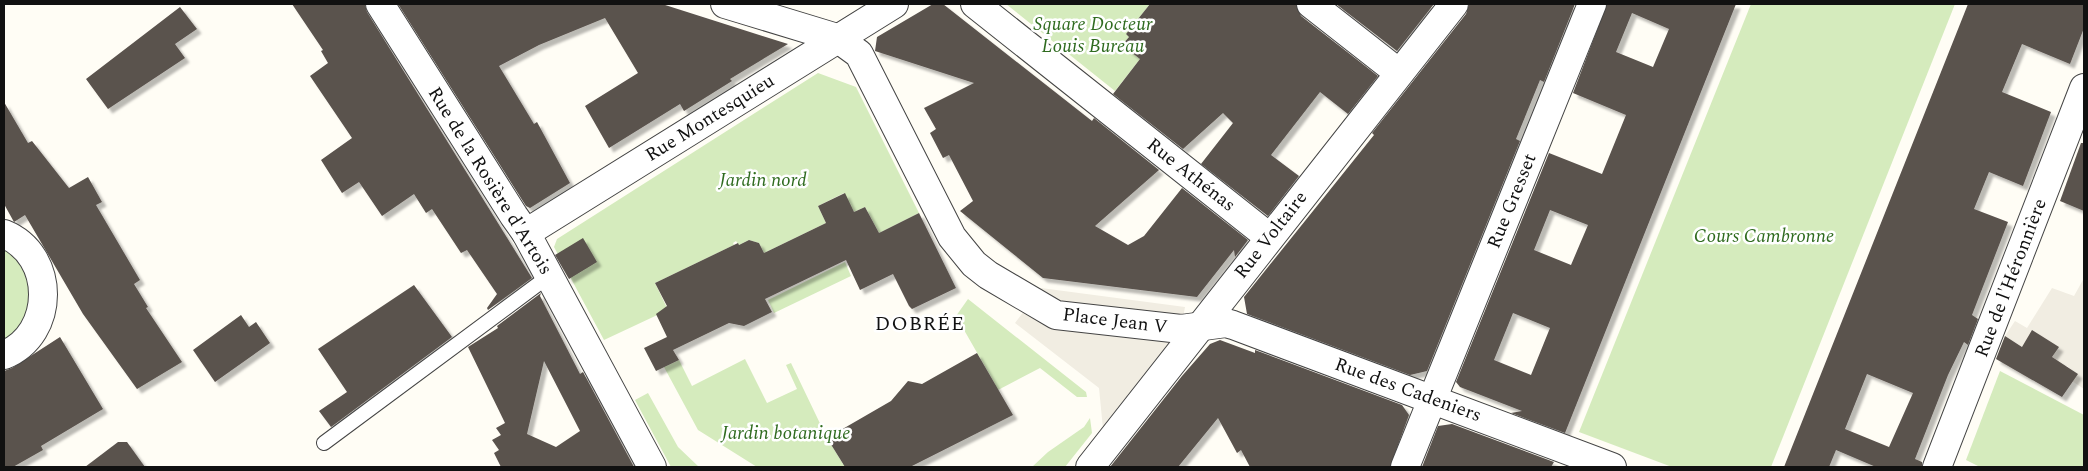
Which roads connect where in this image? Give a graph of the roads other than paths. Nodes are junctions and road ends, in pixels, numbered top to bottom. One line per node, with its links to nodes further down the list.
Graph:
1 (380, 4): 11 (street, Rue de la Rosière d'Artois)
2 (725, 4): 8 (street, Place Jean V)
3 (894, 4): 8 (street, Rue Montesquieu)
4 (975, 4): 13 (street, Rue Athénas)
5 (1313, 4): 9 (street)
6 (1454, 4): 9 (street, Rue Voltaire)
7 (1592, 4): 17 (street, Rue Gresset)
8 (837, 38): 11 (street, Rue Montesquieu); 15 (street, Place Jean V)
9 (1400, 73): 13 (street, Rue Voltaire)
10 (2084, 88): 23 (street, Rue de l'Héronnière)
11 (526, 233): 14 (street, Rue de la Rosière d'Artois)
12 (4, 234): 16 (street)
13 (1269, 237): 15 (street, Rue Voltaire)
14 (549, 276): 18 (lane); 19 (street, Rue de la Rosière d'Artois)
15 (1202, 326): 17 (street, Rue des Cadeniers); 20 (street, Rue Voltaire)
16 (4, 356)
17 (1432, 399): 21 (street, Rue Gresset); 22 (street, Rue des Cadeniers)
18 (324, 443)
19 (652, 467)
20 (1090, 467)
21 (1405, 467)
22 (1612, 467)
23 (1937, 467)

